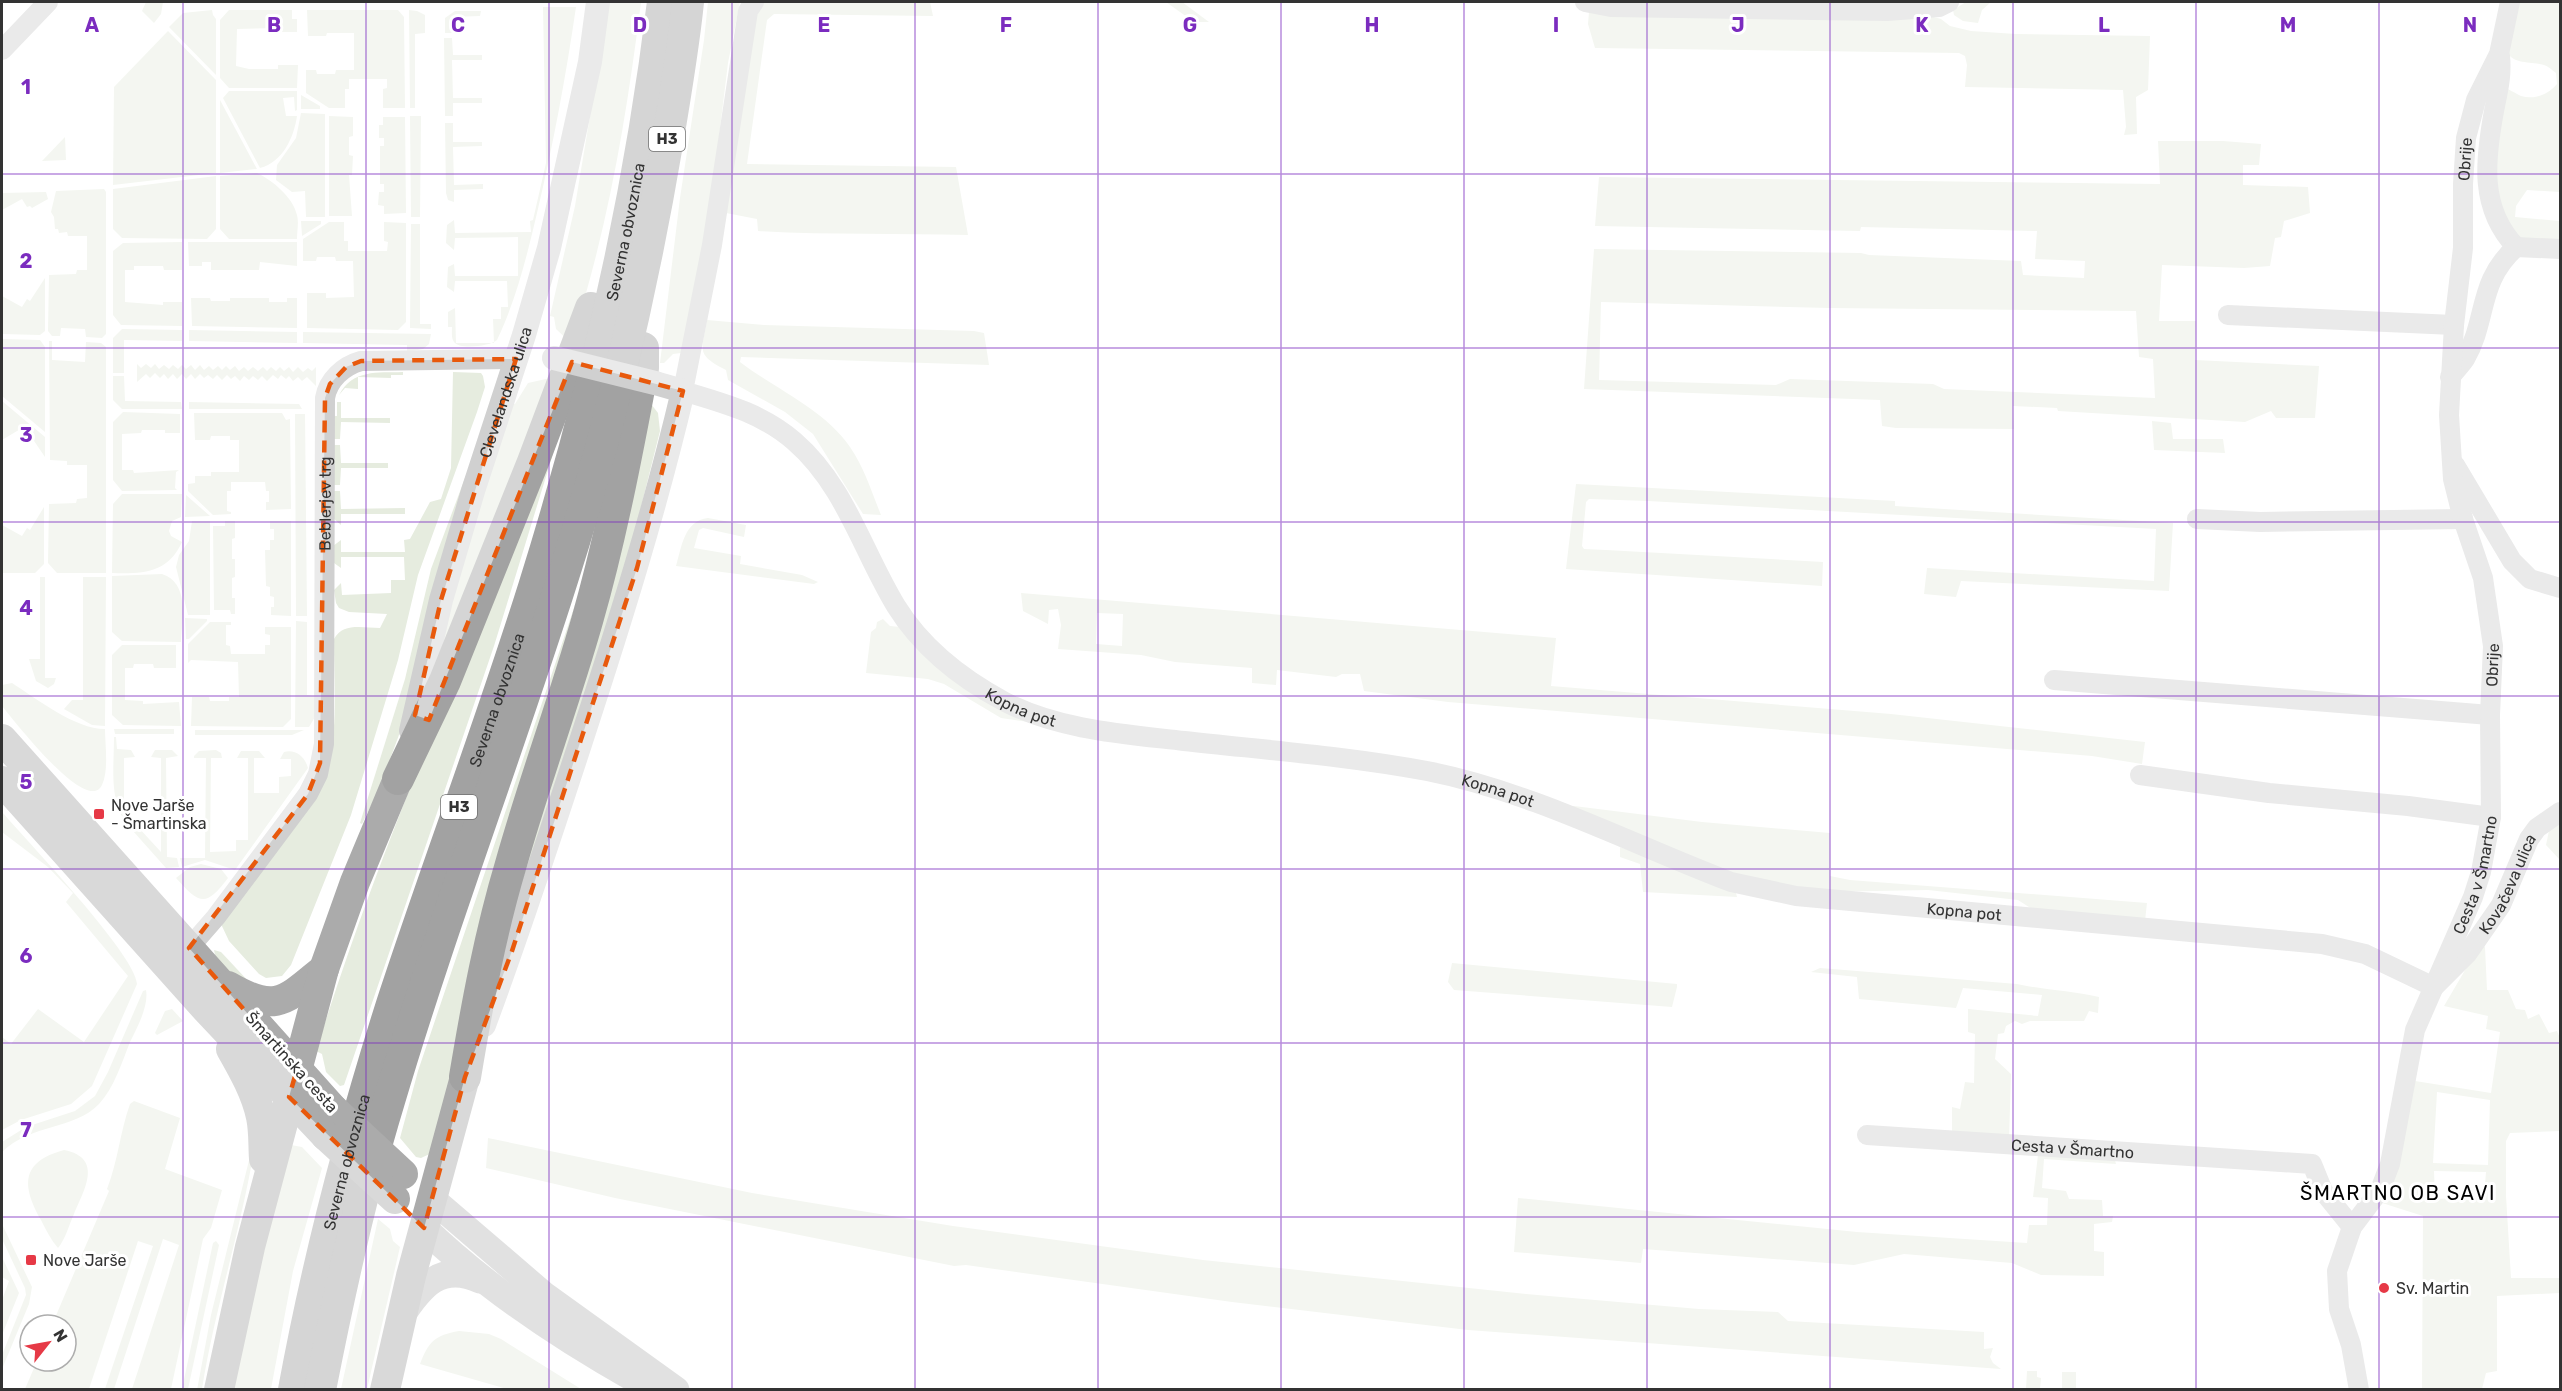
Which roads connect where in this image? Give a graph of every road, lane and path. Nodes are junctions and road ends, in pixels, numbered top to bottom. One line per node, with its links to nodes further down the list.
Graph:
1 (48, 2): 9 (street)
2 (598, 2): 17 (street, Clevelandska ulica)
3 (663, 2): 11 (highway, Severna obvoznica / H3)
4 (688, 2): 14 (highway, Severna obvoznica / H3)
5 (754, 2): 19 (street)
6 (1585, 2): 8 (street)
7 (2510, 2): 10 (street, Obrije)
8 (1944, 4)
9 (2, 50)
10 (2499, 54): 12 (street); 16 (street, Obrije)
11 (627, 225): 28 (highway); 48 (highway, Severna obvoznica / H3)
12 (2516, 247): 13 (street); 18 (street)
13 (2560, 249)
14 (642, 277): 37 (highway); 49 (highway, Severna obvoznica / H3)
15 (2228, 315): 16 (street)
16 (2454, 325): 18 (street, Obrije)
17 (516, 359): 19 (street, Beblerjev trg, bridge); 28 (street, Clevelandska ulica); 32 (street, Beblerjev trg)
18 (2450, 377): 20 (street, Obrije)
19 (683, 391): 35 (street, Kopna pot); 37 (street)
20 (2452, 460): 22 (street, Obrije); 23 (street)
21 (2197, 519): 22 (street)
22 (2463, 519): 25 (street, Obrije)
23 (2560, 587)
24 (2054, 680): 25 (street)
25 (2490, 715): 31 (street, Obrije)
26 (2, 739): 32 (main road, Šmartinska cesta)
27 (2140, 775): 31 (street, Cesta v Šmartno)
28 (398, 779): 33 (main road)
29 (2, 781): 36 (main road, Šmartinska cesta)
30 (2560, 812): 35 (street, Kovačeva ulica)
31 (2491, 817): 35 (street, Cesta v Šmartno)
32 (189, 948): 34 (main road, Šmartinska cesta)
33 (324, 969): 34 (main road); 38 (main road)
34 (213, 975): 38 (main road, Šmartinska cesta)
35 (2434, 987): 43 (street, Cesta v Šmartno)
36 (207, 1010): 38 (main road, Šmartinska cesta); 40 (main road)
37 (465, 1077): 42 (main road)
38 (293, 1083): 40 (main road); 41 (main road, Šmartinska cesta, bridge)
39 (1867, 1135): 43 (street, Cesta v Šmartno)
40 (266, 1180): 47 (main road)
41 (399, 1187): 42 (main road, Šmartinska cesta); 44 (main road, Šmartinska cesta)
42 (432, 1199): 44 (main road); 52 (main road, Šmartinska cesta)
43 (2352, 1227): 53 (street, Cesta v Šmartno)
44 (424, 1228): 45 (main road, Šmartinska cesta); 46 (main road)
45 (485, 1282): 46 (main road); 51 (main road, Šmartinska cesta)
46 (401, 1318): 50 (main road)
47 (219, 1389)
48 (294, 1389)
49 (320, 1389)
50 (385, 1389)
51 (653, 1389)
52 (676, 1389)
53 (2359, 1389)

